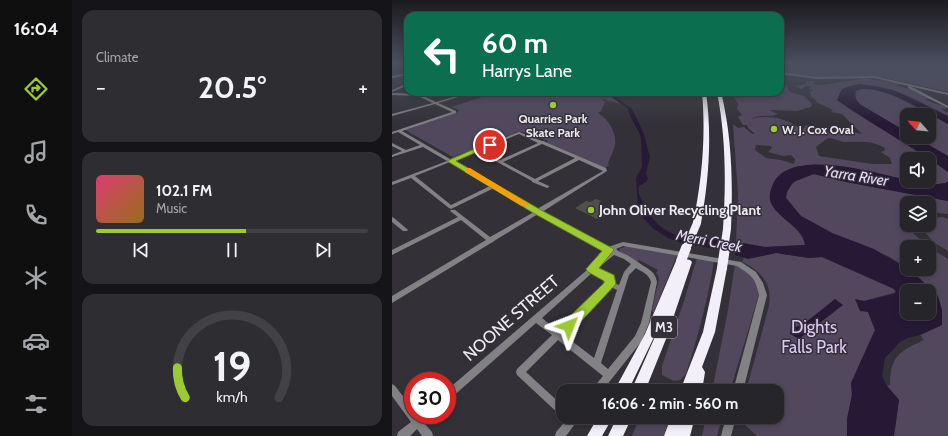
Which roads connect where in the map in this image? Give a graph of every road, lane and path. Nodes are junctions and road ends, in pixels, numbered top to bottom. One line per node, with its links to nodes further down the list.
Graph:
1 (901, 83): 13 (street)
2 (907, 83): 7 (street)
3 (404, 86): 4 (street)
4 (392, 91)
5 (392, 94): 6 (street)
6 (404, 94)
7 (948, 94)
8 (421, 96): 12 (street)
9 (460, 96): 12 (street)
10 (704, 96): 39 (highway, M3, bridge)
11 (720, 96): 46 (highway, bridge)
12 (436, 103): 14 (street); 15 (street)
13 (948, 107)
14 (392, 115)
15 (399, 131): 16 (street); 19 (street)
16 (392, 133)
17 (543, 142): 20 (street); 23 (street); 25 (street)
18 (392, 144): 21 (street)
19 (424, 145): 21 (street); 24 (street)
20 (477, 150): 24 (street); 25 (street)
21 (405, 151): 22 (street)
22 (392, 156)
23 (579, 158): 27 (street); 32 (street)
24 (451, 161): 26 (street); 29 (street)
25 (500, 162): 27 (street)
26 (412, 176): 28 (street); 31 (street)
27 (534, 181): 30 (street)
28 (392, 184)
29 (496, 186): 31 (street); 32 (street)
30 (547, 188)
31 (453, 209): 33 (street)
32 (538, 212): 36 (street); 37 (street)
33 (461, 218): 36 (street); 38 (street)
34 (392, 219): 35 (street)
35 (405, 230)
36 (491, 241): 44 (street)
37 (610, 251): 40 (street); 41 (street, NOONE STREET); 55 (street, NOONE STREET)
38 (392, 253)
39 (684, 262): 51 (highway); 52 (highway, M3)
40 (635, 264): 43 (street); 49 (street)
41 (594, 267): 42 (street); 45 (street, NOONE STREET)
42 (611, 281): 43 (street); 47 (street)
43 (621, 289): 48 (street)
44 (392, 300)
45 (536, 318): 47 (street); 56 (street, NOONE STREET)
46 (709, 332): 53 (highway); 54 (highway)
47 (558, 336): 48 (street); 59 (street)
48 (596, 365): 49 (street)
49 (609, 375): 50 (street)
50 (602, 384)
51 (625, 384)
52 (641, 384)
53 (690, 384)
54 (696, 384)
55 (740, 384)
56 (456, 388)
57 (392, 389): 58 (street)
58 (404, 404)
59 (556, 405)
60 (416, 424): 68 (street)
61 (419, 424): 69 (street)
62 (568, 424): 70 (street)
63 (602, 424): 71 (highway)
64 (621, 424): 72 (highway)
65 (676, 424): 73 (highway)
66 (686, 424): 74 (highway)
67 (729, 424): 75 (street)
68 (402, 436)
69 (428, 436)
70 (560, 436)
71 (594, 436)
72 (615, 436)
73 (672, 436)
74 (683, 436)
75 (726, 436)

